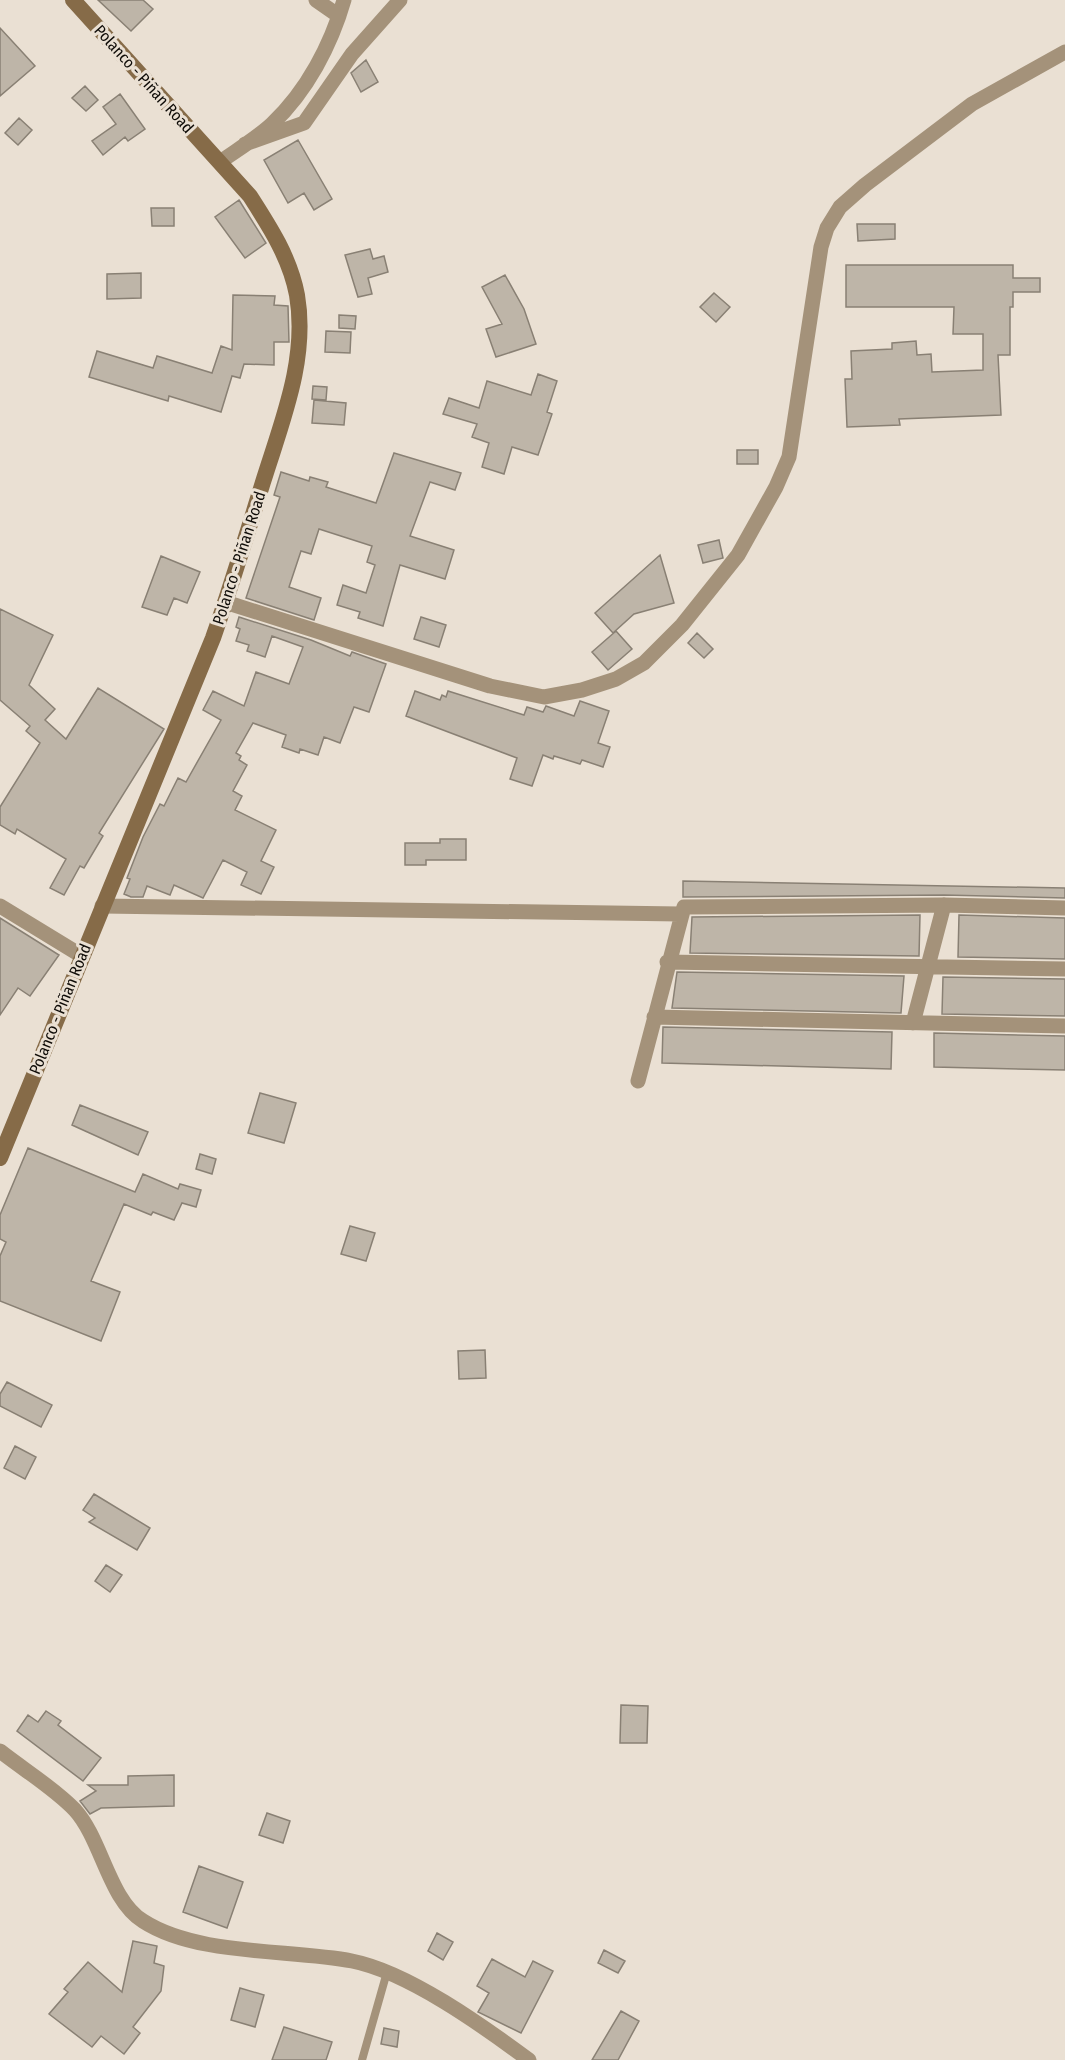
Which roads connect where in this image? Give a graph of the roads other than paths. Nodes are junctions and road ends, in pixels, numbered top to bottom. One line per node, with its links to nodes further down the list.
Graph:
1 (73, 0): 8 (main road, Polanco - Piñan Road)
2 (316, 0): 5 (street)
3 (344, 0): 5 (street)
4 (400, 0): 7 (street)
5 (339, 16): 7 (street)
6 (1065, 52): 9 (street)
7 (244, 144): 8 (street)
8 (220, 162): 9 (main road, Polanco - Piñan Road)
9 (225, 602): 12 (main road, Polanco - Piñan Road)
10 (944, 905): 13 (street); 14 (street); 17 (street)
11 (0, 906): 15 (street)
12 (102, 906): 14 (street); 15 (main road, Polanco - Piñan Road)
13 (1065, 908)
14 (680, 914): 16 (street)
15 (82, 956): 23 (main road, Polanco - Piñan Road)
16 (667, 962): 17 (street); 19 (street)
17 (928, 967): 18 (street); 20 (street)
18 (1065, 969)
19 (654, 1017): 20 (street); 22 (street)
20 (913, 1023): 21 (street)
21 (1065, 1026)
22 (638, 1081)
23 (0, 1158)
24 (0, 1751): 25 (street)
25 (387, 1972): 26 (lane); 27 (street)
26 (362, 2060)
27 (529, 2060)

